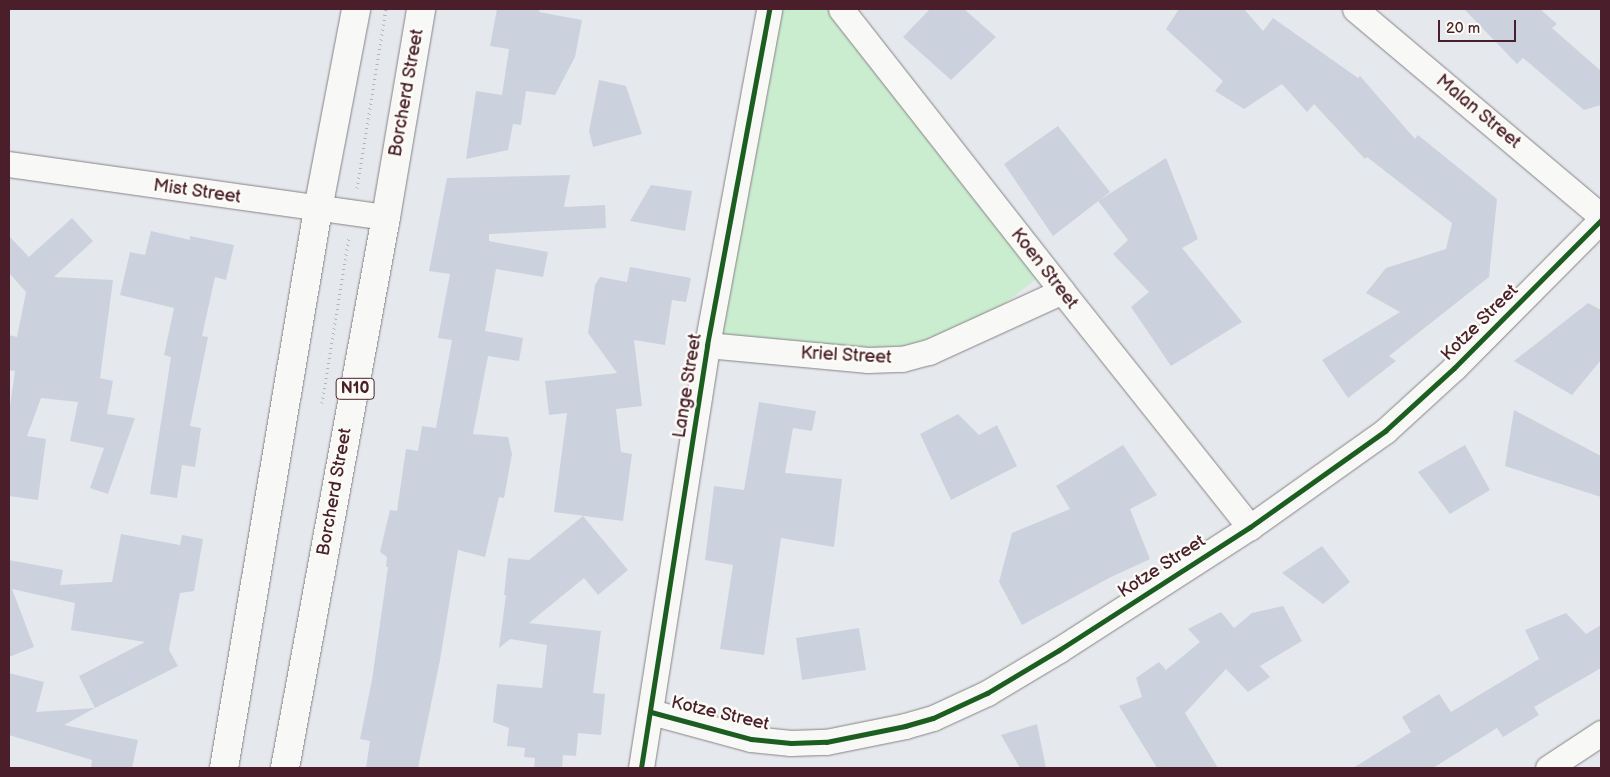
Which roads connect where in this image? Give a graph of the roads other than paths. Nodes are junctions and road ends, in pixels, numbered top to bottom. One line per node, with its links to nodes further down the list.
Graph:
1 (356, 9): 7 (highway)
2 (421, 9): 9 (highway, Borcherd Street / N10)
3 (769, 9): 12 (street, Lange Street)
4 (841, 9): 11 (street, Koen Street)
5 (1355, 9): 8 (street, Malan Street)
6 (9, 164): 7 (street, Mist Street)
7 (318, 209): 9 (street, Mist Street); 16 (highway)
8 (1601, 216)
9 (386, 217): 17 (highway, Borcherd Street / N10)
10 (1601, 220): 13 (street, Kotze Street)
11 (1062, 291): 12 (street, Kriel Street); 13 (street, Koen Street)
12 (707, 345): 14 (street, Lange Street)
13 (1250, 527): 14 (street, Kotze Street)
14 (651, 712): 18 (street, Lange Street)
15 (1601, 732): 19 (street)
16 (224, 768)
17 (285, 768)
18 (641, 768)
19 (1548, 768)

